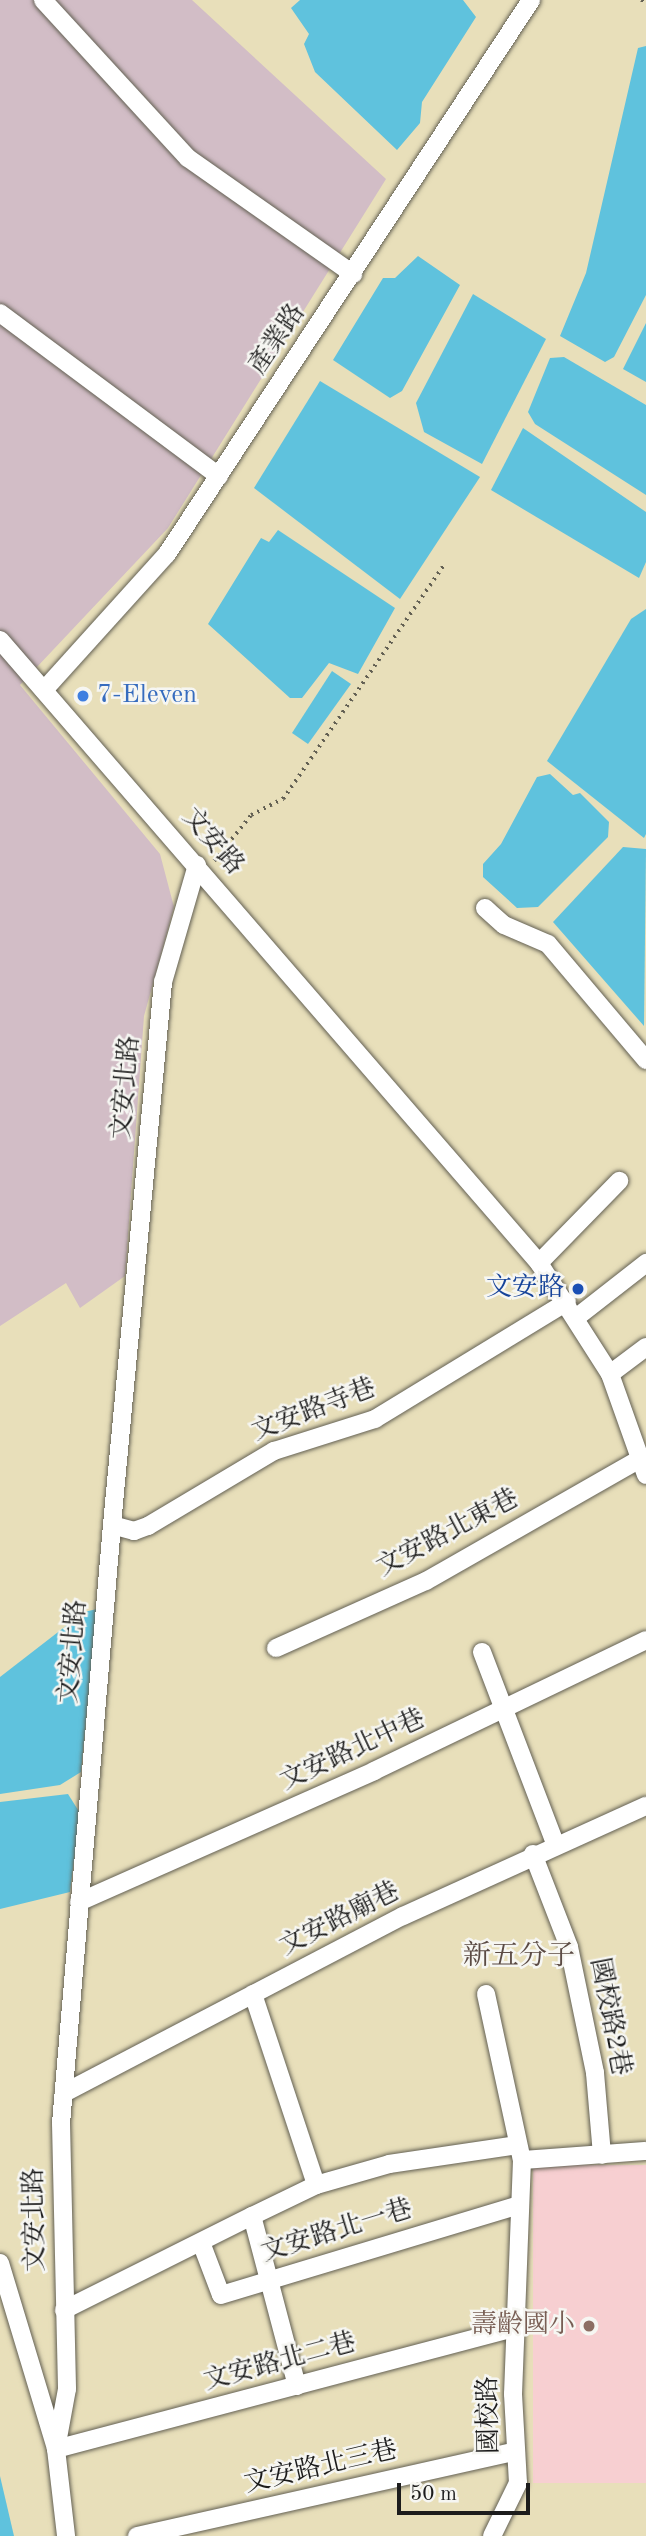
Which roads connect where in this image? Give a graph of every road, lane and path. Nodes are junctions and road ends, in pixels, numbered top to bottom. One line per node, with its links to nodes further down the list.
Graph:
1 (43, 0): 5 (street)
2 (531, 0): 5 (street, 產業路)
3 (642, 0): 4 (path)
4 (646, 6)
5 (353, 274): 7 (street, 產業路)
6 (0, 313): 7 (street)
7 (219, 476): 10 (street, 產業路)
8 (443, 566): 11 (path)
9 (0, 640): 10 (street, 文安路)
10 (44, 690): 11 (street, 文安路)
11 (201, 869): 15 (street, 文安路); 21 (street, 文安北路)
12 (485, 908): 13 (street)
13 (646, 1060)
14 (619, 1181): 15 (street)
15 (539, 1263): 17 (street, 文安路)
16 (646, 1263): 17 (street, 文安路寺巷)
17 (572, 1310): 19 (street, 文安路); 21 (street, 文安路寺巷)
18 (646, 1347): 19 (street)
19 (610, 1374): 20 (street, 文安路)
20 (643, 1467): 23 (street, 文安路北東巷)
21 (112, 1525): 29 (street, 文安北路)
22 (646, 1640): 25 (street, 文安路北中巷)
23 (276, 1648)
24 (482, 1653): 25 (street)
25 (500, 1711): 27 (street); 29 (street, 文安路北中巷)
26 (646, 1806): 27 (street, 文安路廟巷)
27 (555, 1843): 28 (street, 文安路廟巷)
28 (533, 1854): 30 (street, 文安路廟巷); 35 (street, 國校路2巷)
29 (79, 1902): 32 (street, 文安北路)
30 (253, 1994): 32 (street, 文安路廟巷); 36 (street)
31 (486, 1994): 34 (street, 國校路)
32 (64, 2093): 42 (street, 文安北路)
33 (646, 2151): 35 (street)
34 (520, 2152): 35 (street); 36 (street); 37 (street, 國校路)
35 (602, 2155)
36 (316, 2185): 38 (street)
37 (520, 2204): 41 (street, 文安路北一巷); 43 (street, 國校路)
38 (252, 2216): 39 (street); 41 (street)
39 (202, 2245): 41 (street, 文安路北一巷); 42 (street)
40 (0, 2263): 45 (street)
41 (271, 2279): 44 (street)
42 (64, 2310): 45 (street, 文安北路)
43 (518, 2327): 44 (street, 文安路北二巷); 46 (street, 國校路)
44 (297, 2386): 45 (street, 文安路北二巷)
45 (55, 2449): 47 (street)
46 (516, 2451): 48 (street, 文安路北三巷); 49 (street, 國校路)
47 (66, 2536)
48 (137, 2536)
49 (492, 2536)

